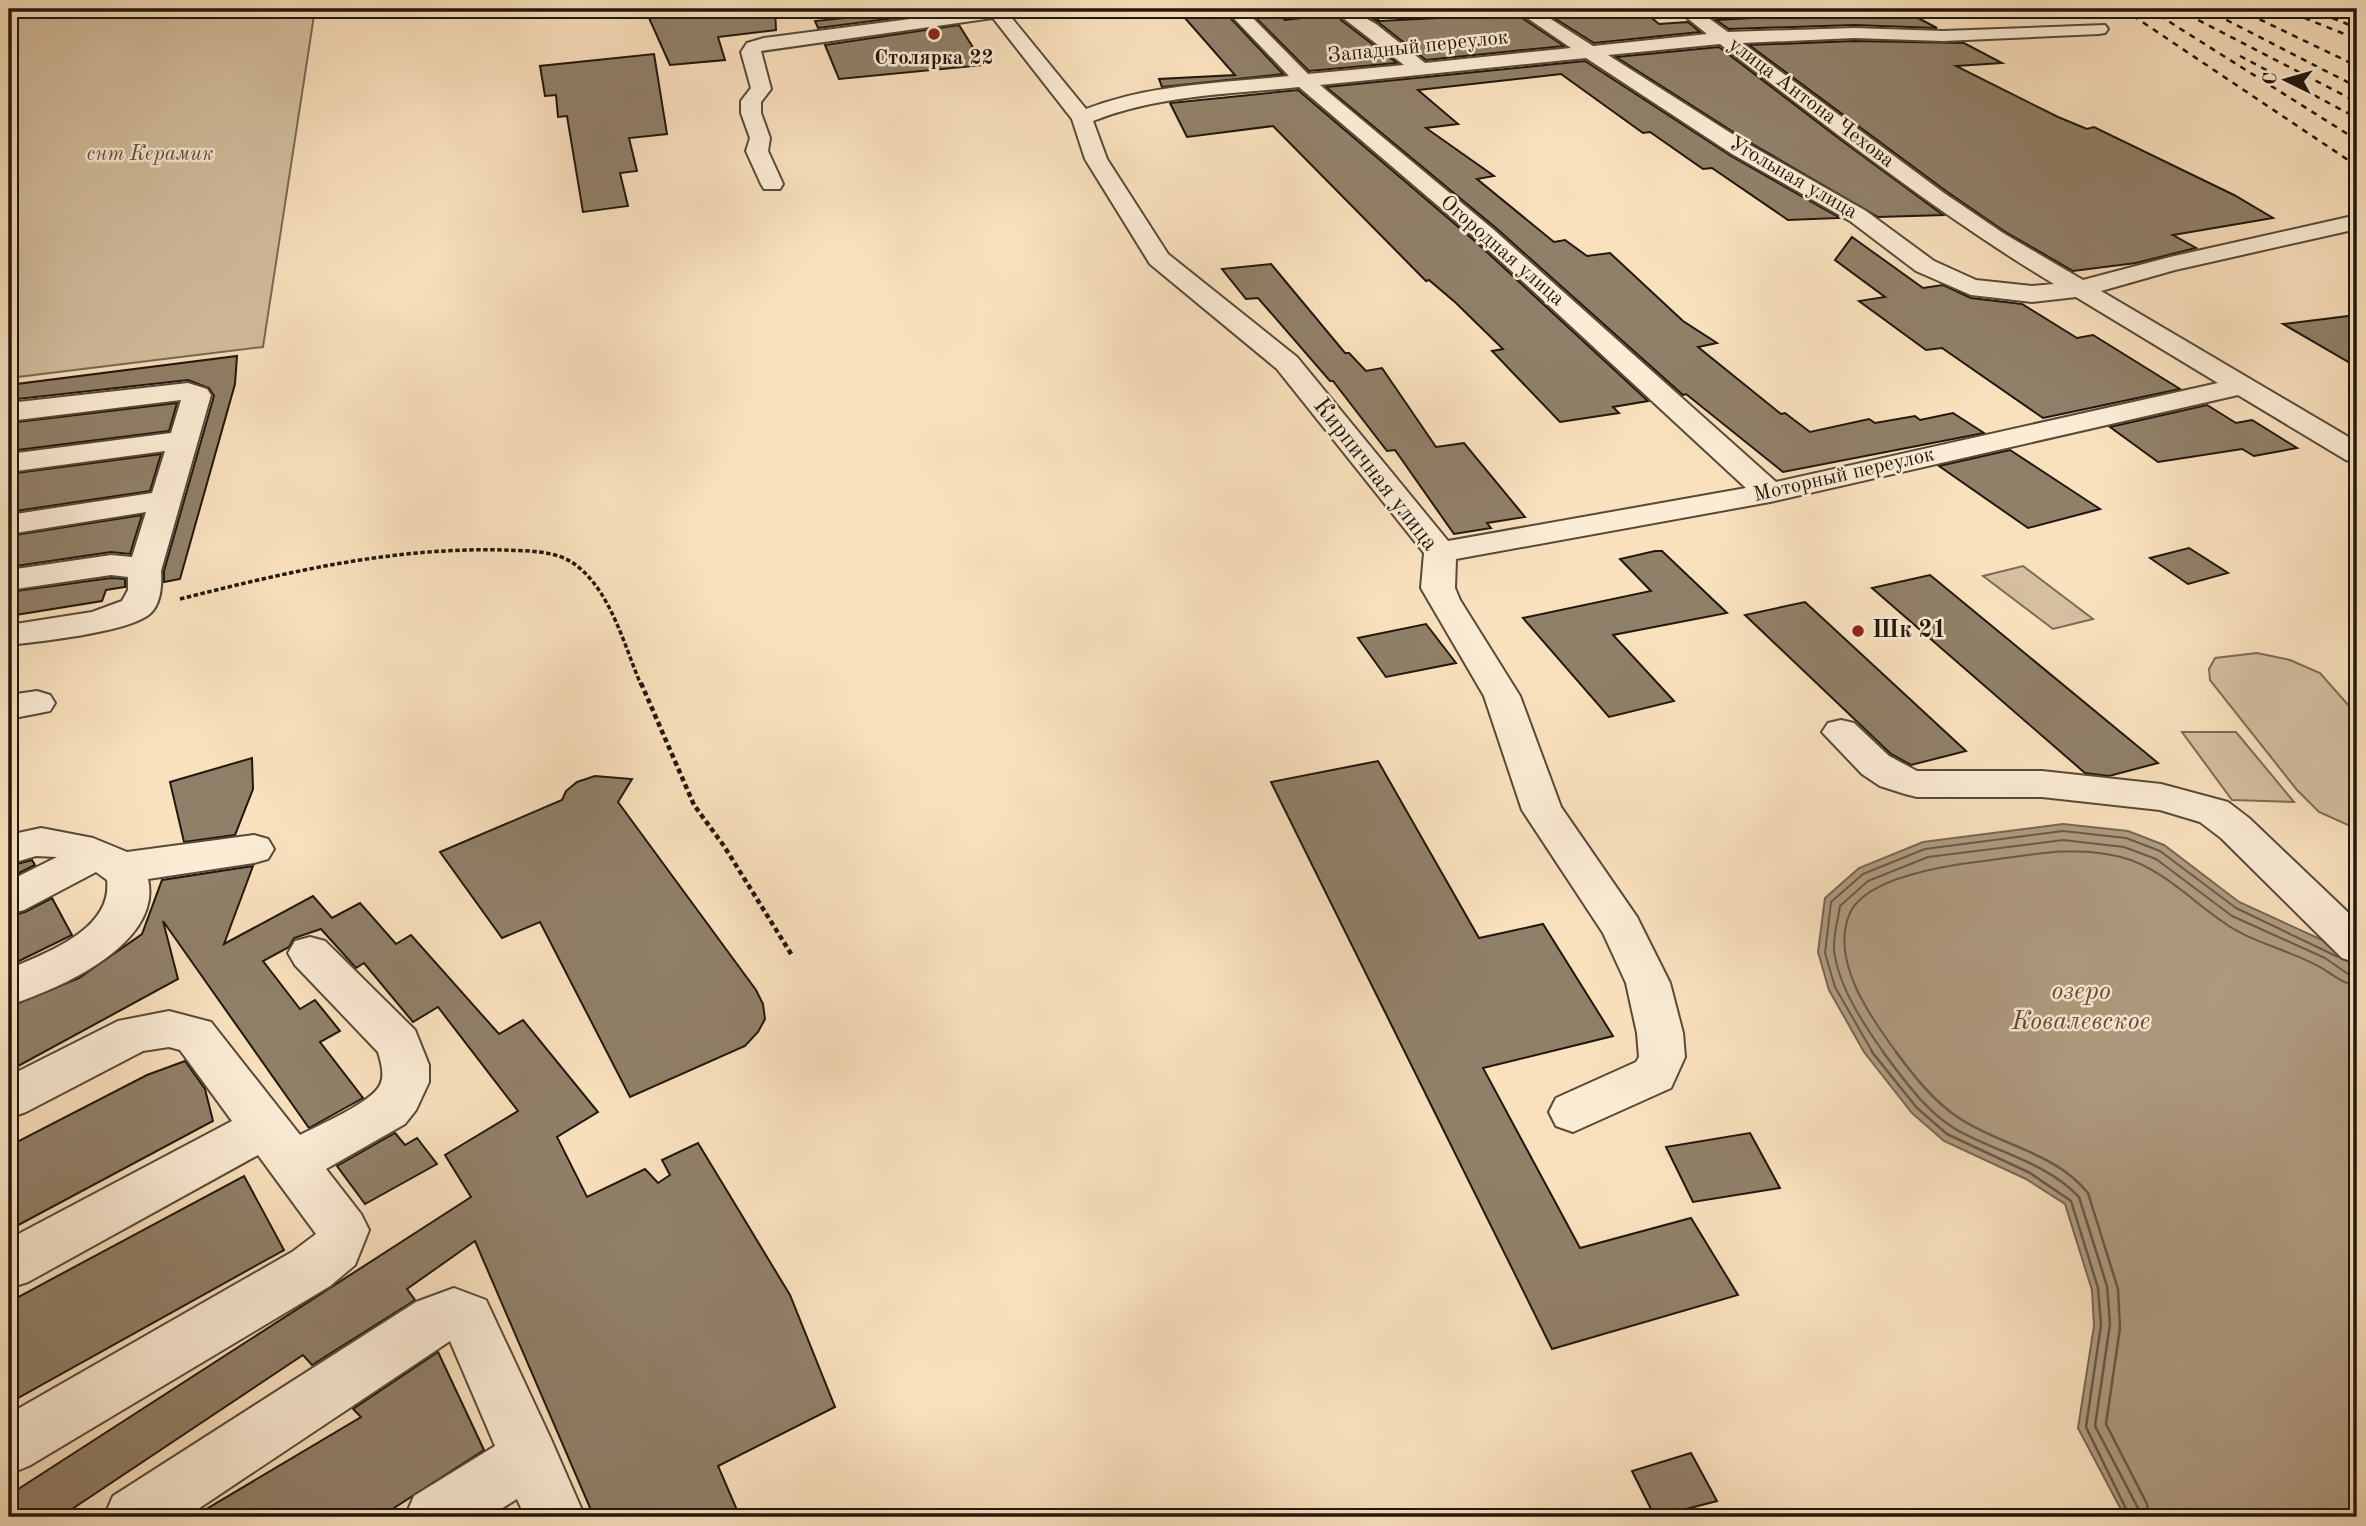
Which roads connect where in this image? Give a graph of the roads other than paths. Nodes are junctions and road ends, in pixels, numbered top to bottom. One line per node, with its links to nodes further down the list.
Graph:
1 (1234, 9): 10 (street, Огородная улица)
2 (1523, 9): 8 (street, Угольная улица)
3 (1685, 9): 7 (street, улица Антона Чехова)
4 (1013, 12): 11 (street, Кирпичная улица); 12 (street)
5 (1349, 14): 9 (street)
6 (2099, 29): 7 (street, Западный переулок)
7 (1725, 38): 8 (street, Западный переулок); 14 (street, улица Антона Чехова)
8 (1589, 51): 9 (street, Западный переулок); 14 (street, Угольная улица)
9 (1422, 70): 10 (street, Западный переулок)
10 (1305, 82): 11 (street, Западный переулок); 20 (street, Огородная улица)
11 (1082, 118): 23 (street, Кирпичная улица)
12 (772, 184)
13 (2357, 222): 14 (street, Угольная улица)
14 (2079, 289): 15 (street)
15 (2245, 385): 18 (street); 20 (street, Моторный переулок)
16 (9, 412): 17 (street)
17 (183, 440): 19 (street); 21 (street)
18 (2357, 454)
19 (9, 463)
20 (1770, 492): 23 (street, Моторный переулок)
21 (165, 500): 22 (street); 24 (street)
22 (9, 524)
23 (1440, 552): 36 (street, Кирпичная улица)
24 (144, 571): 25 (street); 26 (street)
25 (9, 580)
26 (9, 635)
27 (1841, 733): 32 (street)
28 (254, 849): 30 (street)
29 (9, 850): 30 (street)
30 (108, 862): 31 (street); 34 (street)
31 (9, 899)
32 (2357, 947)
33 (310, 953): 37 (street)
34 (9, 988)
35 (9, 1098): 37 (street)
36 (1573, 1112)
37 (280, 1145): 38 (street); 39 (street)
38 (9, 1265)
39 (9, 1446)
40 (530, 1457): 41 (street); 42 (street); 43 (street)
41 (134, 1517)
42 (435, 1517)
43 (555, 1517)

